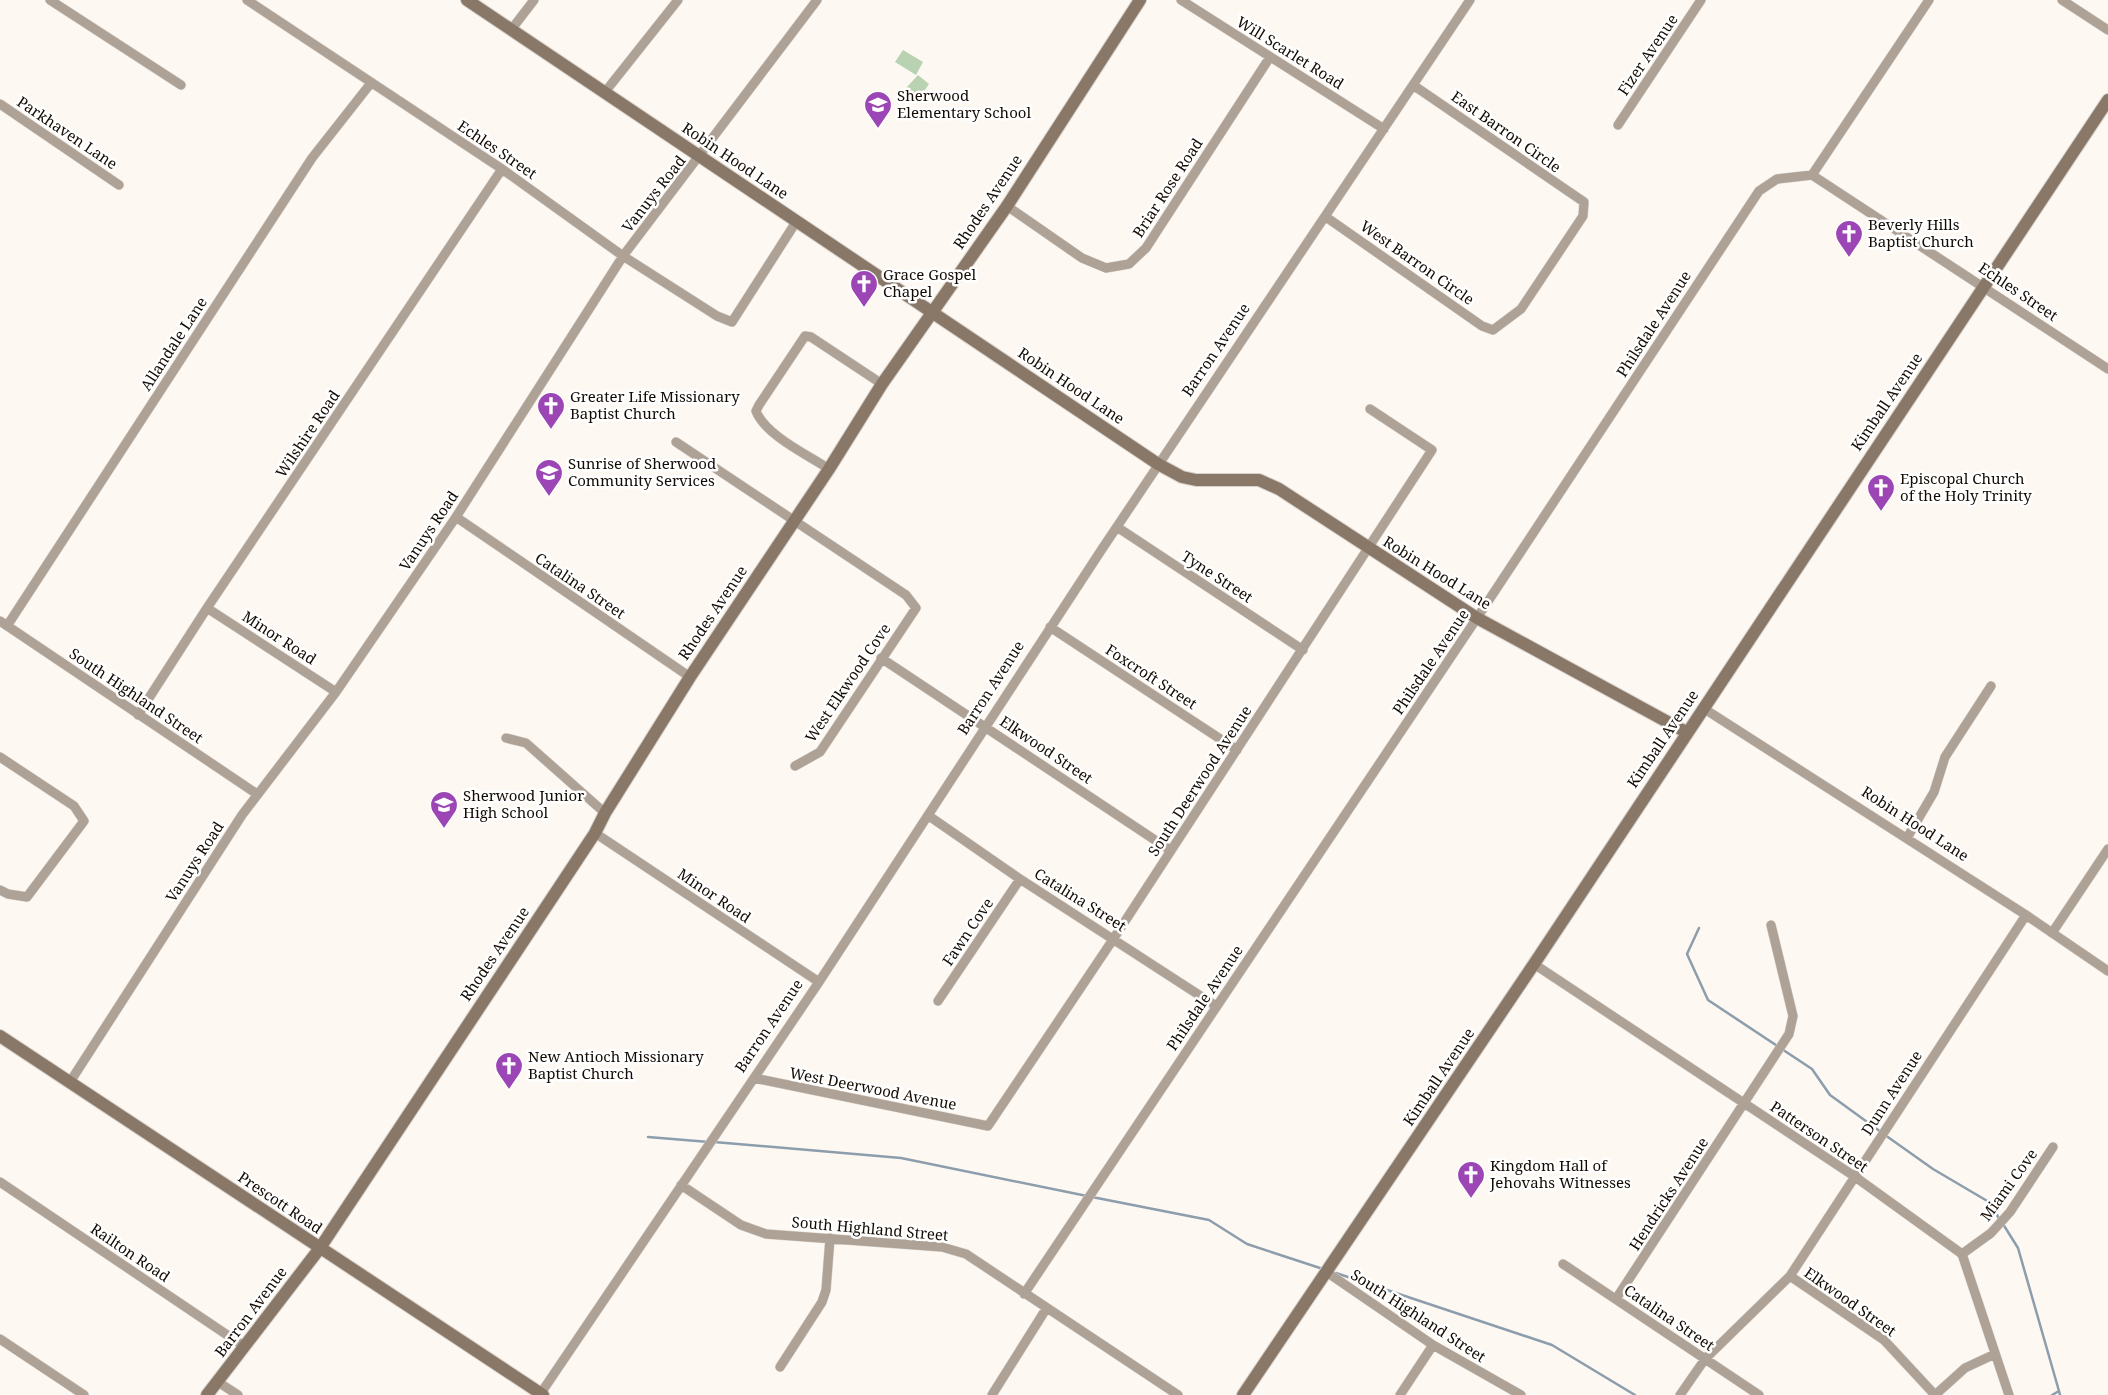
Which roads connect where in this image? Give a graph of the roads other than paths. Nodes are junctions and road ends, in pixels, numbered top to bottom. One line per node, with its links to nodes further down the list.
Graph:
1 (50, 0): 17 (street)
2 (247, 0): 16 (street, Echles Street)
3 (467, 0): 13 (main road, Robin Hood Lane)
4 (534, 0): 13 (street)
5 (678, 0): 19 (street)
6 (817, 0): 24 (street, Vanuys Road)
7 (1140, 0): 28 (main road, Rhodes Avenue)
8 (1181, 0): 15 (street, Will Scarlet Road)
9 (1470, 0): 18 (street, Barron Avenue)
10 (1701, 0): 22 (street, Fizer Avenue)
11 (1929, 0): 26 (street)
12 (2062, 0): 14 (street)
13 (511, 30): 19 (main road, Robin Hood Lane)
14 (2108, 30)
15 (1270, 57): 23 (street, Will Scarlet Road); 28 (street, Briar Rose Road)
16 (371, 83): 25 (street, Echles Street); 47 (street, Allandale Lane)
17 (181, 85)
18 (1414, 85): 23 (street, Barron Avenue); 34 (street, East Barron Circle)
19 (605, 92): 24 (main road, Robin Hood Lane)
20 (2108, 100): 32 (main road, Kimball Avenue)
21 (0, 104): 27 (street, Parkhaven Lane)
22 (1618, 126)
23 (1384, 129): 29 (street, Barron Avenue)
24 (700, 158): 30 (main road, Robin Hood Lane); 31 (street, Vanuys Road)
25 (502, 169): 31 (street, Echles Street); 45 (street, Wilshire Road)
26 (1812, 175): 32 (street, Echles Street); 46 (street, Philsdale Avenue)
27 (119, 185)
28 (1007, 206): 33 (main road, Rhodes Avenue)
29 (1326, 217): 34 (street, West Barron Circle); 39 (street, Barron Avenue)
30 (796, 222): 31 (street, Echles Street); 33 (main road, Robin Hood Lane)
31 (623, 256): 41 (street, Vanuys Road)
32 (1984, 286): 35 (street, Echles Street); 54 (main road, Kimball Avenue)
33 (931, 312): 36 (main road, Rhodes Avenue); 39 (main road, Robin Hood Lane)
34 (1493, 330)
35 (2108, 369)
36 (882, 384): 40 (main road, Rhodes Avenue); 40 (street)
37 (1370, 409): 44 (street, South Deerwood Avenue)
38 (676, 442): 42 (street)
39 (1158, 464): 43 (street, Barron Avenue); 44 (main road, Robin Hood Lane)
40 (829, 469): 42 (main road, Rhodes Avenue)
41 (456, 517): 51 (street, Catalina Street); 53 (street, Vanuys Road)
42 (794, 521): 50 (street, West Elkwood Cove); 51 (main road, Rhodes Avenue)
43 (1117, 527): 48 (street, Barron Avenue); 49 (street, Tyne Street)
44 (1368, 548): 46 (main road, Robin Hood Lane); 49 (street, South Deerwood Avenue)
45 (207, 608): 53 (street, Minor Road); 55 (street, Wilshire Road)
46 (1477, 618): 57 (main road, Robin Hood Lane); 79 (street, Philsdale Avenue)
47 (4, 624): 55 (street, South Highland Street)
48 (1050, 627): 56 (street, Barron Avenue); 59 (street, Foxcroft Street)
49 (1303, 650): 59 (street, South Deerwood Avenue)
50 (881, 658): 56 (street, Elkwood Street); 61 (street, West Elkwood Cove)
51 (690, 677): 63 (main road, Rhodes Avenue)
52 (1992, 686): 66 (street)
53 (336, 692): 62 (street, Vanuys Road)
54 (1703, 708): 57 (main road, Kimball Avenue); 66 (street, Robin Hood Lane)
55 (138, 715): 62 (street, South Highland Street)
56 (985, 726): 64 (street, Barron Avenue); 68 (street, Elkwood Street)
57 (1686, 732): 75 (main road, Kimball Avenue)
58 (506, 738): 63 (street)
59 (1237, 750): 68 (street, South Deerwood Avenue)
60 (0, 757): 70 (street)
61 (795, 766)
62 (258, 794): 82 (street, Vanuys Road)
63 (605, 813): 65 (main road, Rhodes Avenue)
64 (929, 816): 69 (street, Catalina Street); 77 (street, Barron Avenue)
65 (595, 833): 77 (street, Minor Road); 90 (main road, Rhodes Avenue)
66 (1907, 838): 71 (street, Robin Hood Lane)
67 (2108, 849): 73 (street)
68 (1170, 850): 74 (street, South Deerwood Avenue)
69 (1020, 879): 74 (street, Catalina Street); 78 (street, Fawn Cove)
70 (0, 890)
71 (2026, 915): 73 (street, Robin Hood Lane); 86 (street, Dunn Avenue)
72 (1771, 925): 83 (street, Hendricks Avenue)
73 (2052, 933): 76 (street, Robin Hood Lane)
74 (1114, 938): 79 (street, Catalina Street); 84 (street, South Deerwood Avenue)
75 (1534, 964): 83 (street, Patterson Street); 93 (main road, Kimball Avenue)
76 (2108, 971)
77 (818, 982): 81 (street, Barron Avenue)
78 (938, 1001)
79 (1216, 1006): 95 (street, Philsdale Avenue)
80 (0, 1036): 82 (main road, Prescott Road)
81 (754, 1078): 84 (street, West Deerwood Avenue); 88 (street, Barron Avenue)
82 (70, 1082): 90 (main road, Prescott Road)
83 (1745, 1104): 86 (street, Patterson Street); 96 (street, Hendricks Avenue)
84 (988, 1126)
85 (2053, 1147): 91 (street, Miami Cove)
86 (1854, 1176): 91 (street, Patterson Street); 94 (street, Dunn Avenue)
87 (0, 1182): 100 (street, Railton Road)
88 (681, 1185): 89 (street, South Highland Street); 105 (street, Barron Avenue)
89 (830, 1238): 95 (street, South Highland Street); 103 (street)
90 (320, 1248): 100 (main road, Barron Avenue); 105 (main road, Prescott Road)
91 (1962, 1254): 101 (street)
92 (1563, 1264): 96 (street, Catalina Street)
93 (1328, 1273): 99 (street, South Highland Street); 111 (main road, Kimball Avenue)
94 (1790, 1276): 102 (street, Dunn Avenue); 116 (street, Elkwood Street)
95 (1024, 1294): 97 (street, South Highland Street)
96 (1616, 1299): 102 (street, Catalina Street)
97 (1046, 1309): 109 (street); 110 (street, South Highland Street)
98 (0, 1339): 106 (street)
99 (1434, 1346): 112 (street); 113 (street, South Highland Street)
100 (245, 1347): 104 (main road, Barron Avenue)
101 (1995, 1354): 116 (street); 117 (street)
102 (1705, 1359): 114 (street, Dunn Avenue); 115 (street, Catalina Street)
103 (780, 1367)
104 (218, 1382): 107 (main road, Barron Avenue); 108 (street)
105 (542, 1394)
106 (84, 1395)
107 (207, 1395)
108 (238, 1395)
109 (992, 1395)
110 (1178, 1395)
111 (1243, 1395)
112 (1400, 1395)
113 (1521, 1395)
114 (1680, 1395)
115 (1759, 1395)
116 (1935, 1395)
117 (2009, 1395)

